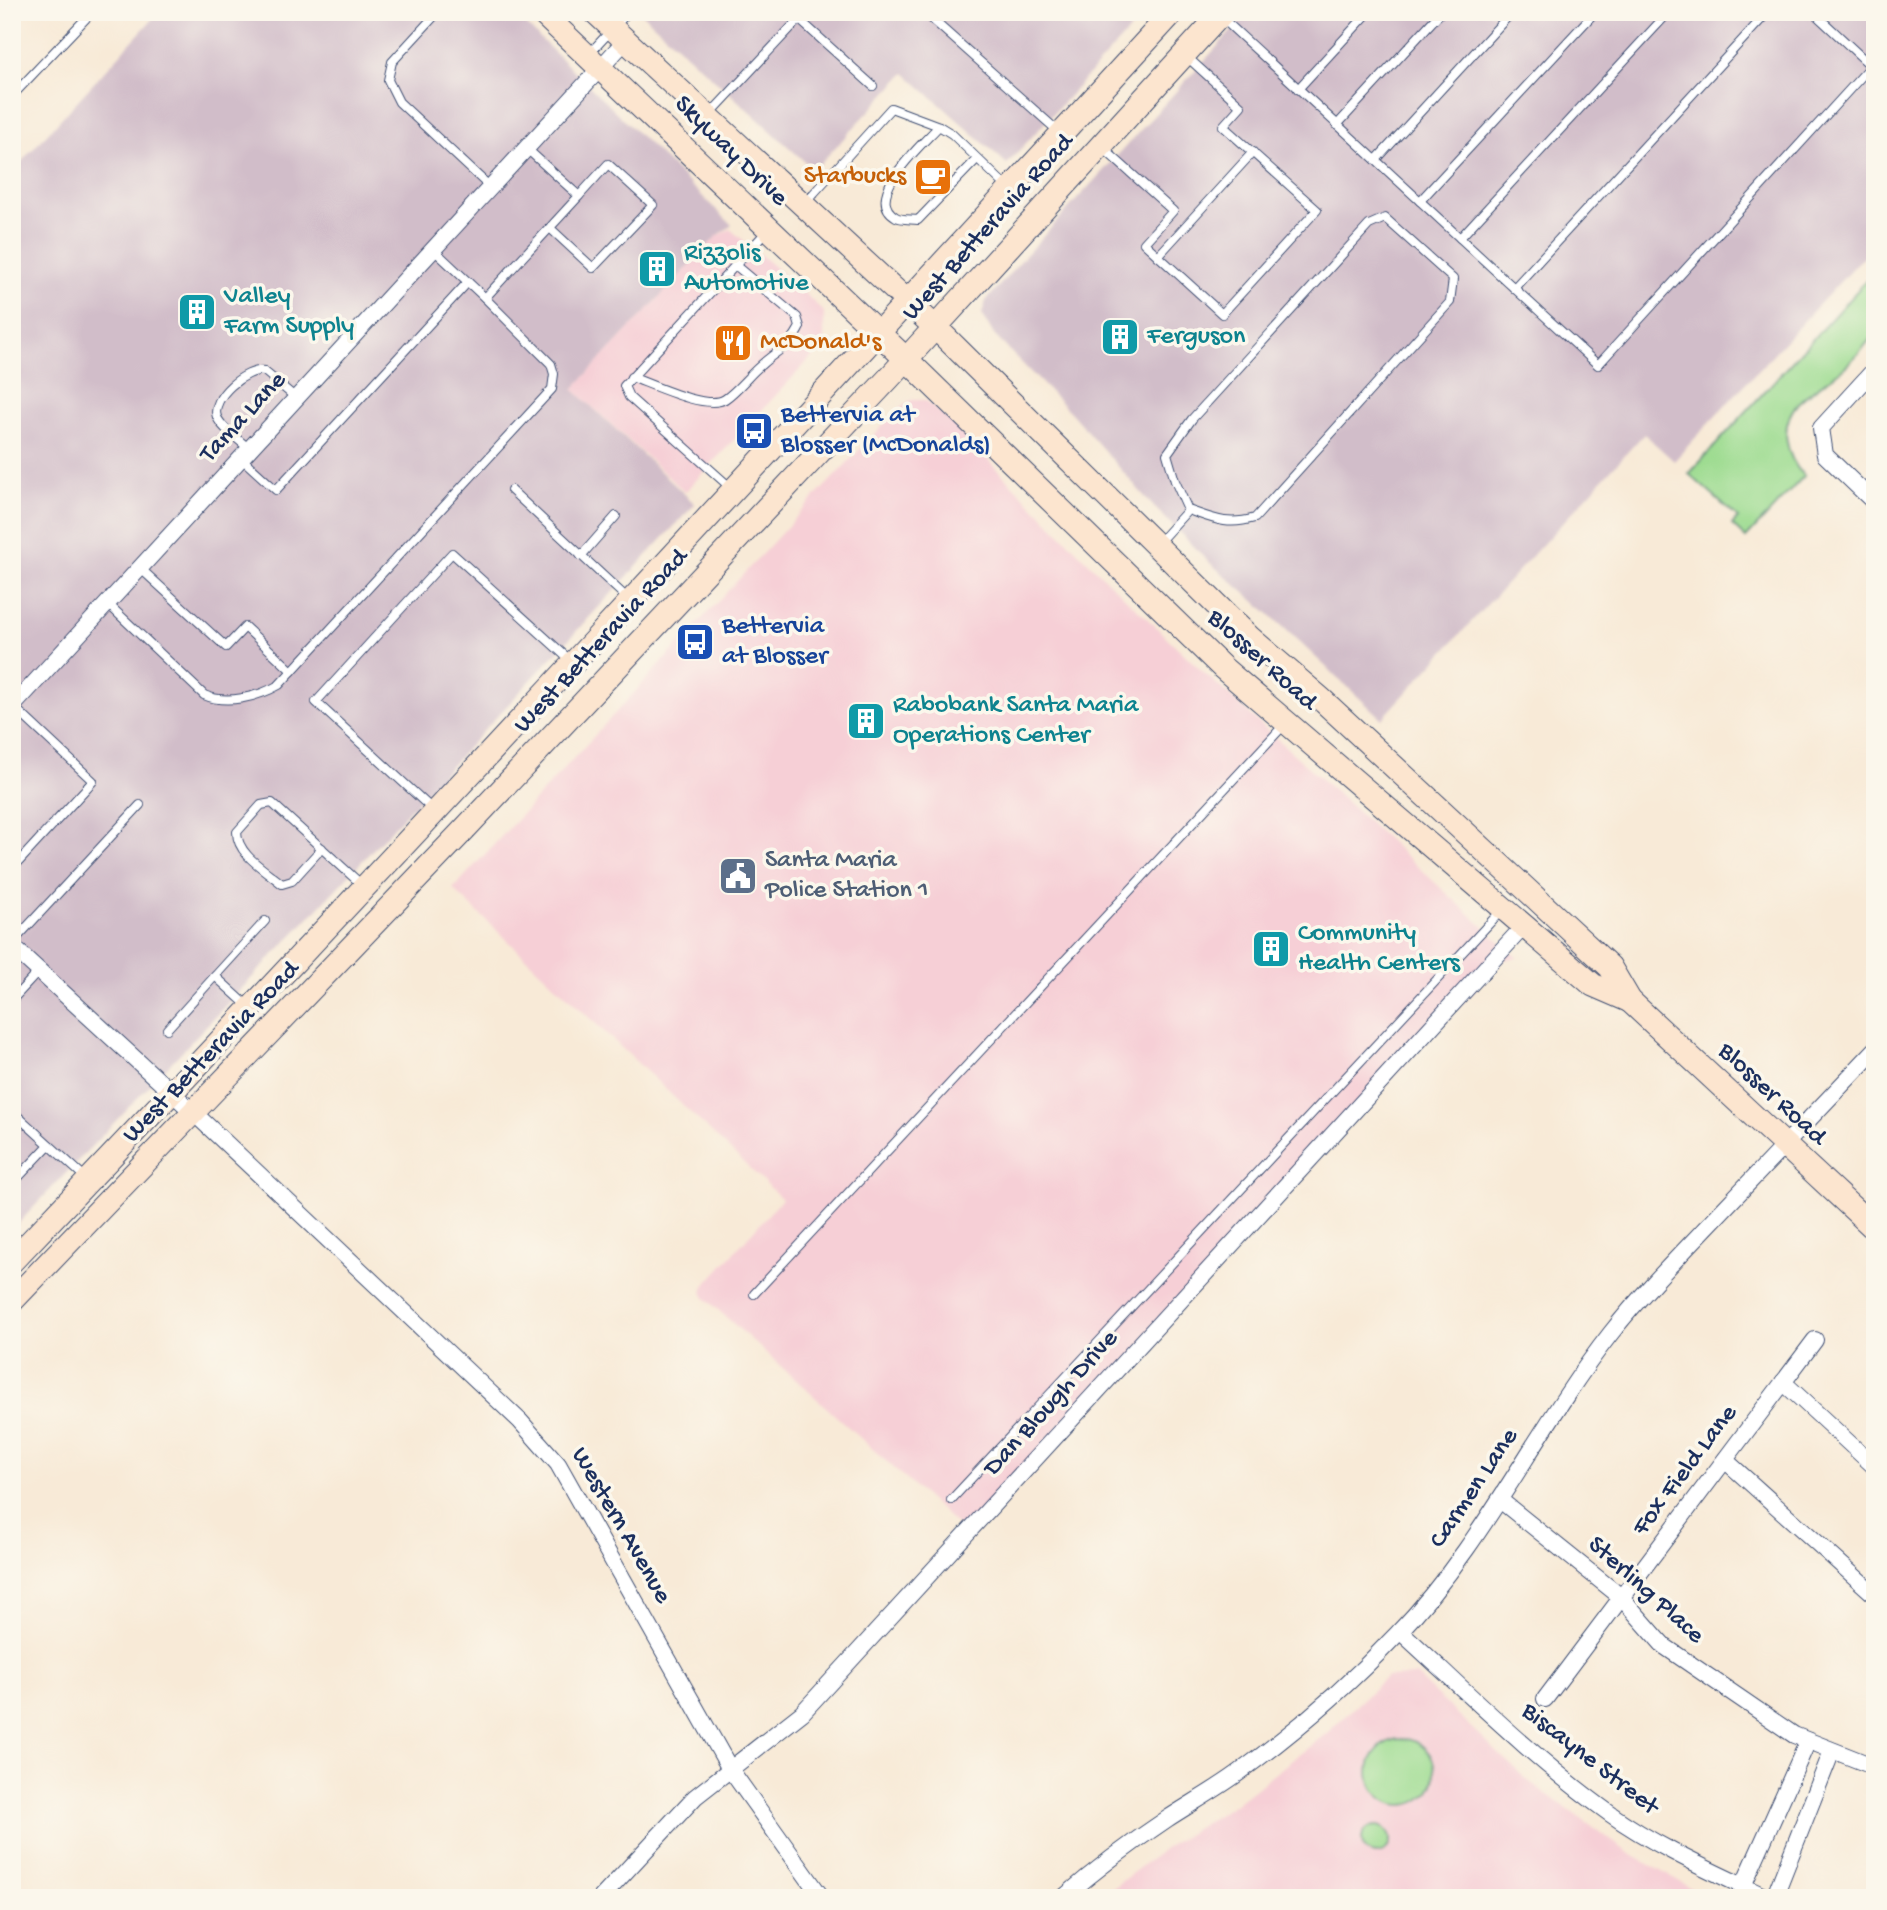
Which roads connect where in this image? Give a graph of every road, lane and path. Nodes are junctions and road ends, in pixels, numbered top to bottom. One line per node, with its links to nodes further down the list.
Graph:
1 (92, 12): 22 (lane)
2 (438, 12): 32 (lane)
3 (541, 12): 19 (main road, Skyway Drive)
4 (595, 12): 17 (main road, Skyway Drive)
5 (791, 12): 16 (lane)
6 (924, 12): 26 (lane)
7 (1173, 12): 26 (main road, West Betteravia Road)
8 (1369, 12): 21 (lane)
9 (1441, 12): 24 (lane)
10 (1512, 12): 31 (lane)
11 (1595, 12): 35 (lane)
12 (1669, 12): 39 (lane)
13 (1768, 12): 44 (lane)
14 (1812, 12): 44 (lane)
15 (1221, 14): 18 (main road, West Betteravia Road); 21 (lane)
16 (799, 19): 20 (lane); 23 (lane)
17 (622, 27): 19 (street, Tama Lane); 23 (main road, Skyway Drive)
18 (1185, 54): 27 (main road, West Betteravia Road); 29 (lane)
19 (594, 61): 28 (street, Tama Lane); 38 (main road, Skyway Drive)
20 (873, 86)
21 (1298, 89): 24 (lane)
22 (12, 96)
23 (708, 116): 36 (main road, Skyway Drive)
24 (1337, 125): 31 (lane)
25 (939, 126): 30 (lane); 30 (lane); 36 (lane)
26 (1061, 134): 33 (main road, West Betteravia Road)
27 (1101, 146): 41 (lane); 47 (main road, West Betteravia Road)
28 (526, 148): 32 (street, Tama Lane); 34 (lane)
29 (1253, 152): 41 (lane); 41 (lane)
30 (977, 159): 33 (lane)
31 (1376, 160): 35 (lane)
32 (490, 187): 40 (street, Tama Lane)
33 (1010, 190): 46 (main road, West Betteravia Road)
34 (579, 197): 37 (lane); 37 (lane)
35 (1420, 201): 39 (lane)
36 (804, 204): 46 (main road, Skyway Drive)
37 (550, 228): 45 (lane)
38 (769, 229): 42 (lane); 48 (main road, Skyway Drive)
39 (1460, 238): 44 (lane)
40 (433, 249): 43 (lane); 52 (street, Tama Lane)
41 (1158, 256)
42 (735, 265): 51 (lane); 51 (lane)
43 (468, 282): 45 (lane); 53 (lane)
44 (1514, 288)
45 (485, 298): 65 (lane)
46 (908, 301): 47 (main road, Blosser Road); 48 (main road, West Betteravia Road)
47 (936, 328): 49 (main road, West Betteravia Road); 59 (main road, Blosser Road)
48 (879, 334): 49 (main road, Blosser Road); 55 (main road, West Betteravia Road)
49 (907, 360): 67 (main road, Blosser Road); 86 (main road, West Betteravia Road)
50 (1875, 369): 56 (street)
51 (631, 377): 55 (lane)
52 (296, 398): 53 (street, Tama Lane); 53 (lane)
53 (245, 453): 61 (street, Tama Lane)
54 (511, 490): 60 (lane)
55 (733, 490): 62 (main road, West Betteravia Road)
56 (1875, 503)
57 (1188, 510): 57 (lane); 59 (lane)
58 (615, 516): 60 (lane)
59 (1156, 545): 80 (main road, Blosser Road)
60 (581, 556): 62 (lane)
61 (139, 568): 63 (street, Tama Lane); 65 (lane)
62 (630, 601): 64 (main road, West Betteravia Road)
63 (107, 603): 65 (lane); 66 (street, Tama Lane)
64 (573, 662): 69 (main road, West Betteravia Road); 69 (lane)
65 (292, 671)
66 (13, 706): 71 (lane)
67 (1286, 723): 73 (main road, Blosser Road); 93 (lane)
68 (140, 805): 76 (lane)
69 (434, 811): 72 (main road, West Betteravia Road)
70 (322, 848): 70 (lane); 72 (lane)
71 (12, 869)
72 (364, 887): 81 (main road, West Betteravia Road)
73 (1503, 908): 75 (main road, Blosser Road); 99 (lane)
74 (265, 921): 78 (lane)
75 (1524, 926): 80 (main road, Blosser Road); 108 (street, Dan Blough Drive)
76 (12, 944): 77 (street, Western Avenue)
77 (39, 971): 79 (lane); 84 (street, Western Avenue)
78 (215, 976): 81 (lane); 82 (lane)
79 (12, 1000)
80 (1630, 1001): 88 (main road, Blosser Road)
81 (251, 1009): 84 (main road, West Betteravia Road)
82 (167, 1029)
83 (1875, 1051): 88 (street, Carmen Lane)
84 (172, 1093): 86 (street, Western Avenue); 89 (main road, West Betteravia Road)
85 (12, 1111): 87 (lane)
86 (193, 1112): 94 (main road, West Betteravia Road); 108 (street, Western Avenue)
87 (49, 1145): 89 (lane); 90 (lane)
88 (1784, 1146): 91 (main road, Blosser Road); 100 (street, Carmen Lane)
89 (89, 1181): 92 (main road, West Betteravia Road)
90 (12, 1184)
91 (1875, 1229)
92 (12, 1261)
93 (754, 1294)
94 (12, 1301)
95 (1815, 1340): 96 (street, Fox Field Lane)
96 (1783, 1382): 97 (street, Fox Field Lane); 98 (street)
97 (1725, 1460): 101 (street); 102 (street, Fox Field Lane)
98 (1875, 1467)
99 (951, 1500)
100 (1500, 1500): 102 (street, Sterling Place); 103 (street, Carmen Lane)
101 (1875, 1595)
102 (1621, 1597): 104 (street, Fox Field Lane); 105 (street, Sterling Place)
103 (1400, 1631): 109 (street, Biscayne Street); 112 (street, Carmen Lane)
104 (1545, 1699)
105 (1808, 1741): 106 (street, Sterling Place); 109 (street)
106 (1832, 1751): 107 (street, Sterling Place); 113 (street)
107 (1875, 1767)
108 (730, 1769): 110 (street, Dan Blough Drive); 111 (street, Western Avenue)
109 (1742, 1886): 113 (street, Biscayne Street)
110 (601, 1898)
111 (822, 1898)
112 (1063, 1898)
113 (1771, 1898)

